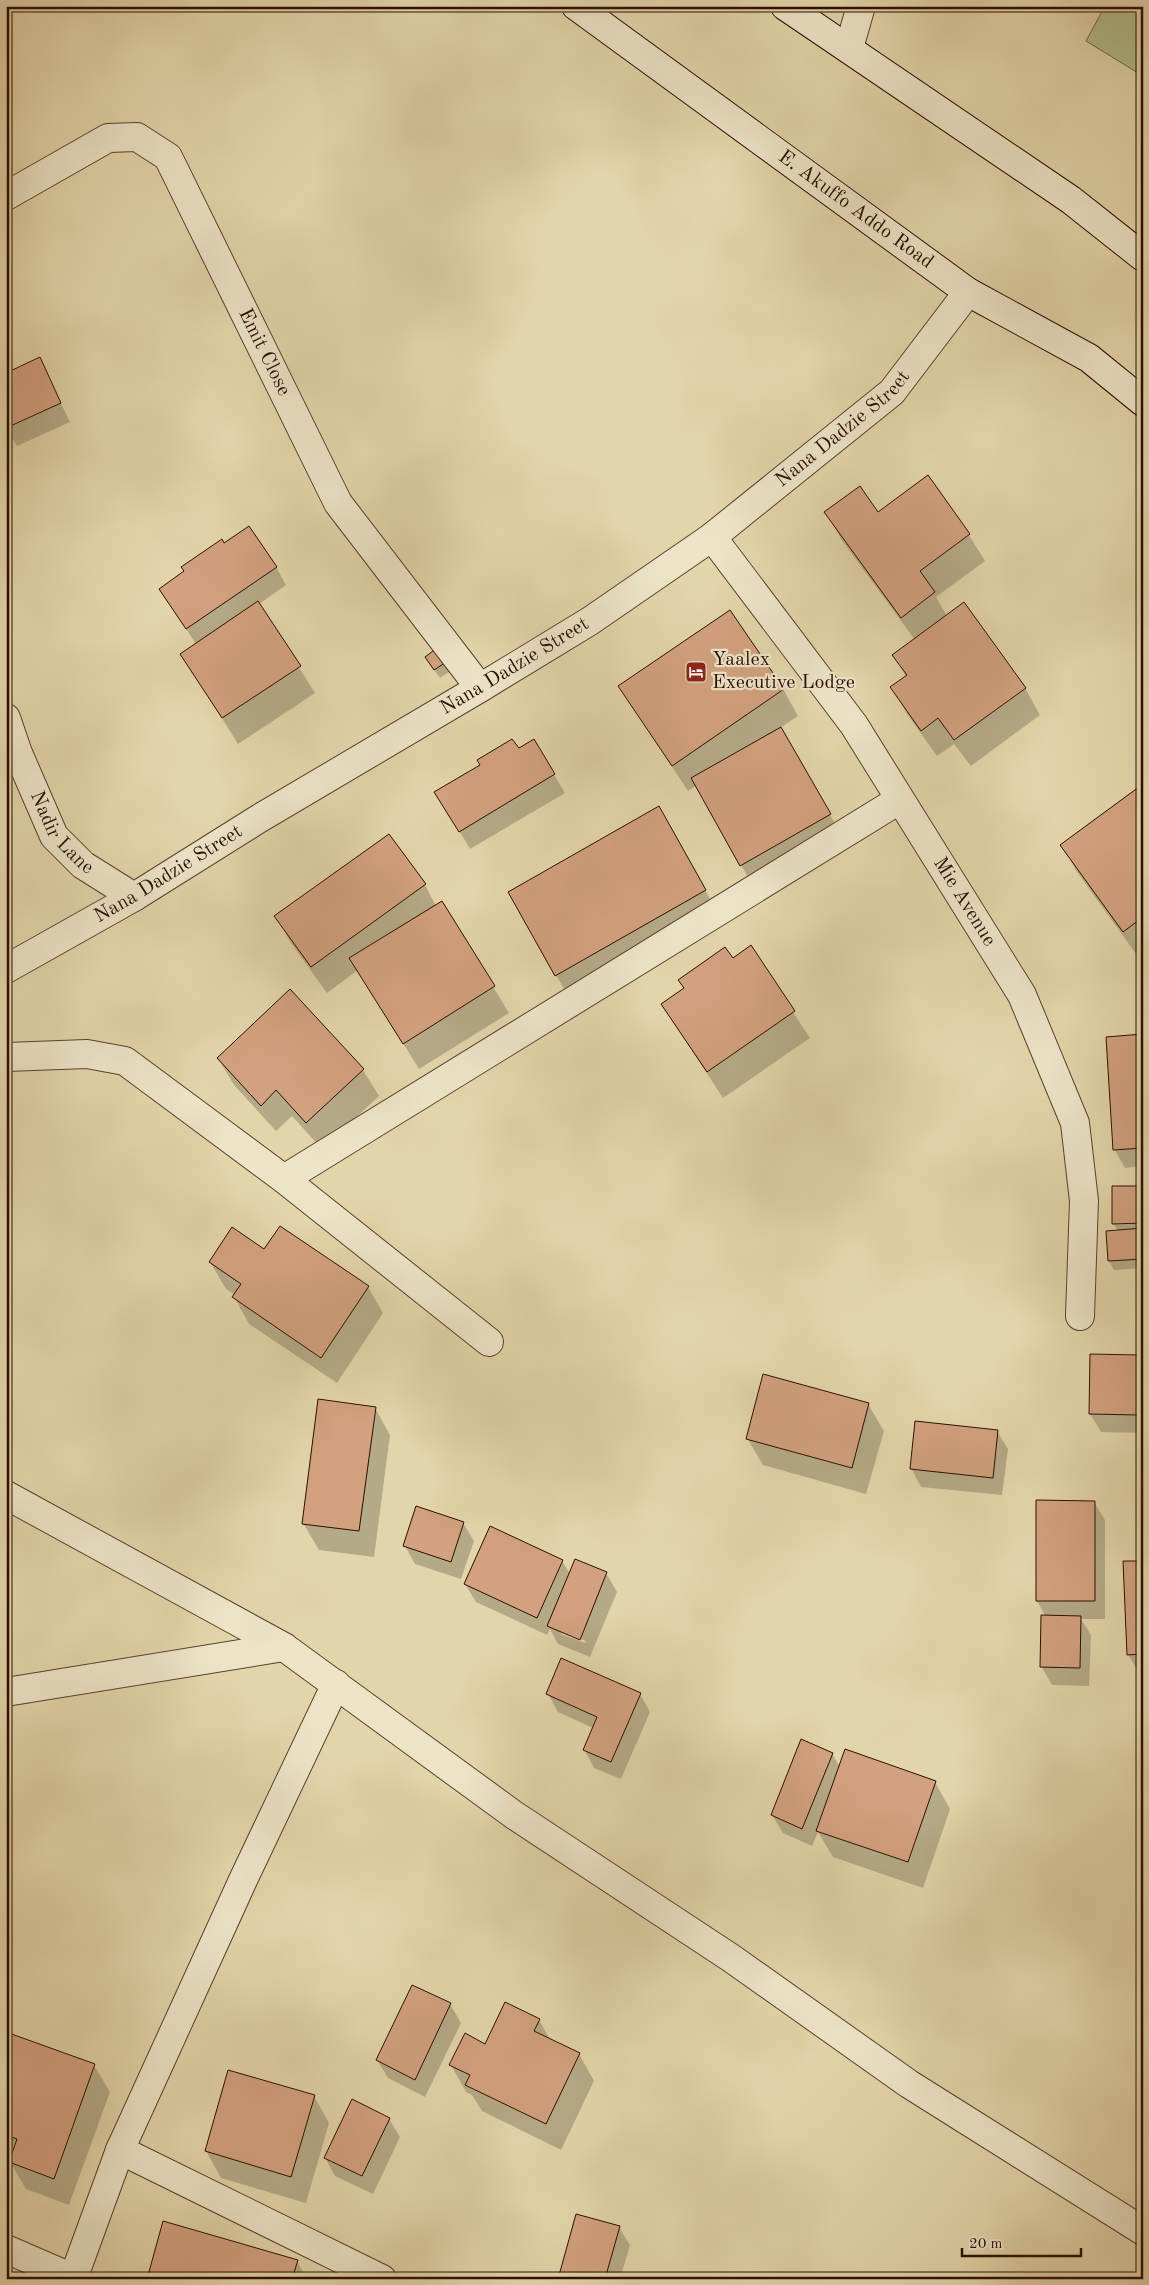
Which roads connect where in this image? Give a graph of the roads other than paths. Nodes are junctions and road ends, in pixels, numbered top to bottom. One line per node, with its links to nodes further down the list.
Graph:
1 (576, 6): 7 (street, E. Akuffo Addo Road)
2 (785, 6): 4 (street)
3 (861, 6): 4 (street)
4 (849, 48): 6 (street)
5 (6, 196): 10 (street, Emit Close)
6 (1143, 257)
7 (968, 292): 8 (street, E. Akuffo Addo Road); 9 (street, Nana Dadzie Street)
8 (1143, 402)
9 (712, 537): 10 (street, Nana Dadzie Street); 12 (street, Mie Avenue)
10 (480, 688): 13 (street, Nana Dadzie Street)
11 (6, 718): 13 (street, Nadir Lane)
12 (899, 800): 16 (street); 17 (street, Mie Avenue)
13 (134, 897): 14 (street, Nana Dadzie Street)
14 (6, 969)
15 (6, 1057): 16 (street)
16 (284, 1179): 18 (street)
17 (1080, 1316)
18 (489, 1342)
19 (6, 1495): 20 (street)
20 (284, 1647): 21 (street); 22 (street)
21 (336, 1684): 23 (street); 24 (street)
22 (6, 1692)
23 (120, 2150): 26 (street); 27 (street)
24 (1143, 2231)
25 (6, 2249): 26 (street)
26 (73, 2279)
27 (382, 2279)

